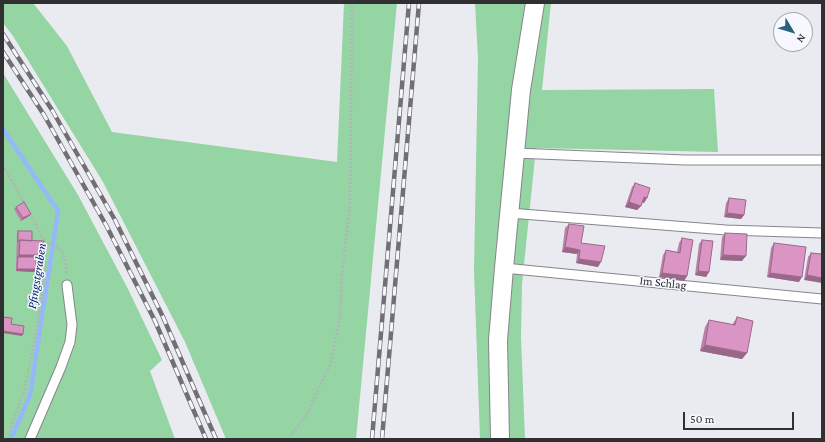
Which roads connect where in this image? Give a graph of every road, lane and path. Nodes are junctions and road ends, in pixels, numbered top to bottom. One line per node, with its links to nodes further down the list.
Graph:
1 (352, 3): 14 (path)
2 (535, 3): 3 (street)
3 (515, 153): 4 (lane); 6 (street)
4 (822, 160)
5 (3, 165): 8 (path)
6 (509, 213): 7 (lane); 9 (street)
7 (822, 233)
8 (47, 243): 10 (path); 12 (path)
9 (504, 268): 11 (lane, Im Schlag); 15 (street)
10 (67, 285): 13 (lane)
11 (822, 298)
12 (7, 439)
13 (30, 439)
14 (288, 439)
15 (500, 439)

